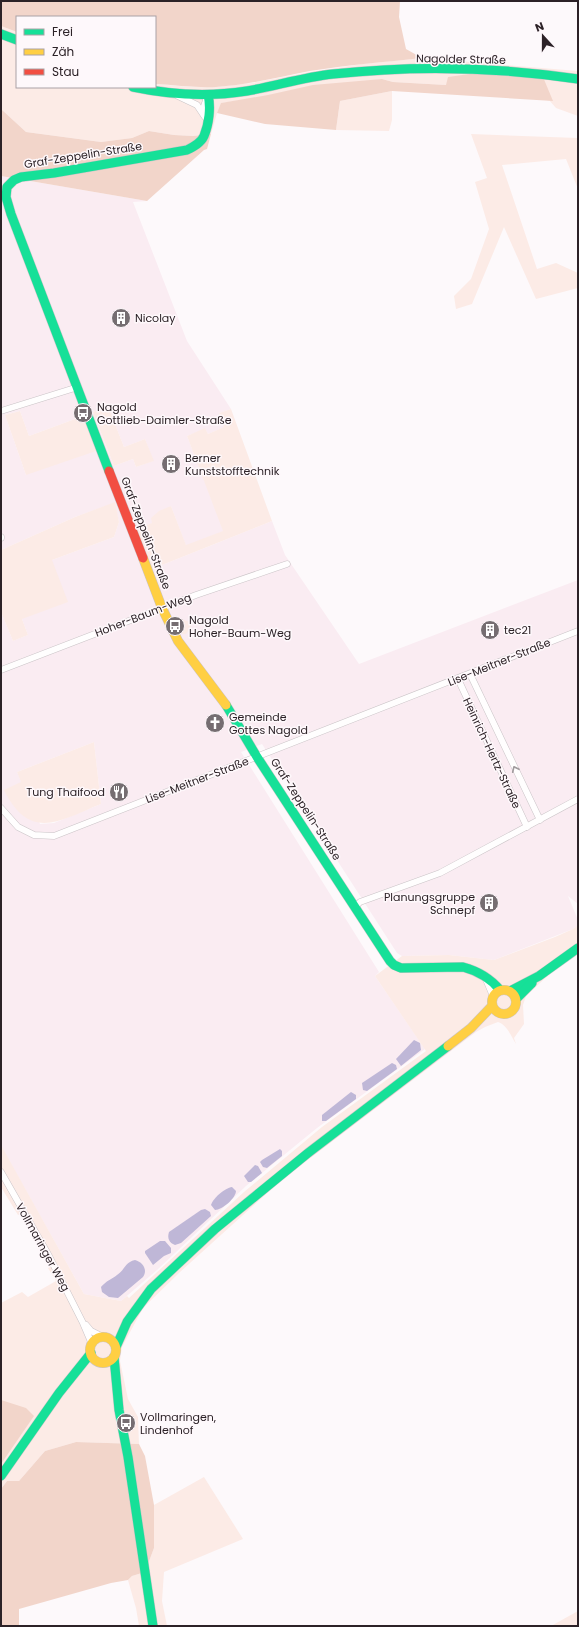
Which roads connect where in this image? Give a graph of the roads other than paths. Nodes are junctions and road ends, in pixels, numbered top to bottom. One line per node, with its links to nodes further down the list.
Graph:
1 (1, 34): 2 (street)
2 (16, 40)
3 (578, 78): 5 (street, Nagolder Straße)
4 (139, 88): 6 (street, Nagolder Straße)
5 (233, 93): 7 (street, Nagolder Straße); 8 (street)
6 (173, 94): 7 (street, Nagolder Straße); 9 (street)
7 (208, 95): 8 (street, Graf-Zeppelin-Straße); 9 (street, Graf-Zeppelin-Straße)
8 (211, 106): 9 (street, Graf-Zeppelin-Straße)
9 (206, 120): 10 (street, Graf-Zeppelin-Straße)
10 (78, 388): 11 (street); 13 (street, Graf-Zeppelin-Straße)
11 (1, 410)
12 (287, 564): 13 (street, Hoher-Baum-Weg)
13 (162, 608): 15 (street, Hoher-Baum-Weg); 18 (street, Graf-Zeppelin-Straße)
14 (578, 631): 16 (street, Lise-Meitner-Straße)
15 (1, 670)
16 (470, 674): 17 (street, Lise-Meitner-Straße); 21 (street, Heinrich-Hertz-Straße, one-way to 16)
17 (458, 679): 18 (street, Lise-Meitner-Straße); 22 (street, Heinrich-Hertz-Straße)
18 (257, 757): 20 (street, Lise-Meitner-Straße); 23 (street, Graf-Zeppelin-Straße)
19 (578, 799): 21 (street)
20 (1, 808)
21 (540, 820): 22 (street)
22 (527, 827): 23 (street)
23 (355, 907): 27 (street, Graf-Zeppelin-Straße)
24 (578, 948): 25 (street)
25 (539, 976): 26 (street); 28 (street)
26 (510, 992): 27 (street); 28 (street)
27 (497, 993): 29 (street)
28 (516, 999): 29 (street)
29 (494, 1010): 31 (street)
30 (1, 1172): 32 (street, Vollmaringer Weg)
31 (126, 1322): 33 (street); 34 (street)
32 (84, 1323): 33 (street, Vollmaringer Weg); 35 (street, Vollmaringer Weg)
33 (106, 1338): 34 (street); 35 (street)
34 (116, 1347): 36 (street)
35 (96, 1355): 36 (street); 37 (street); 38 (street)
36 (114, 1357): 37 (street)
37 (117, 1383): 39 (street)
38 (1, 1476)
39 (153, 1626)

